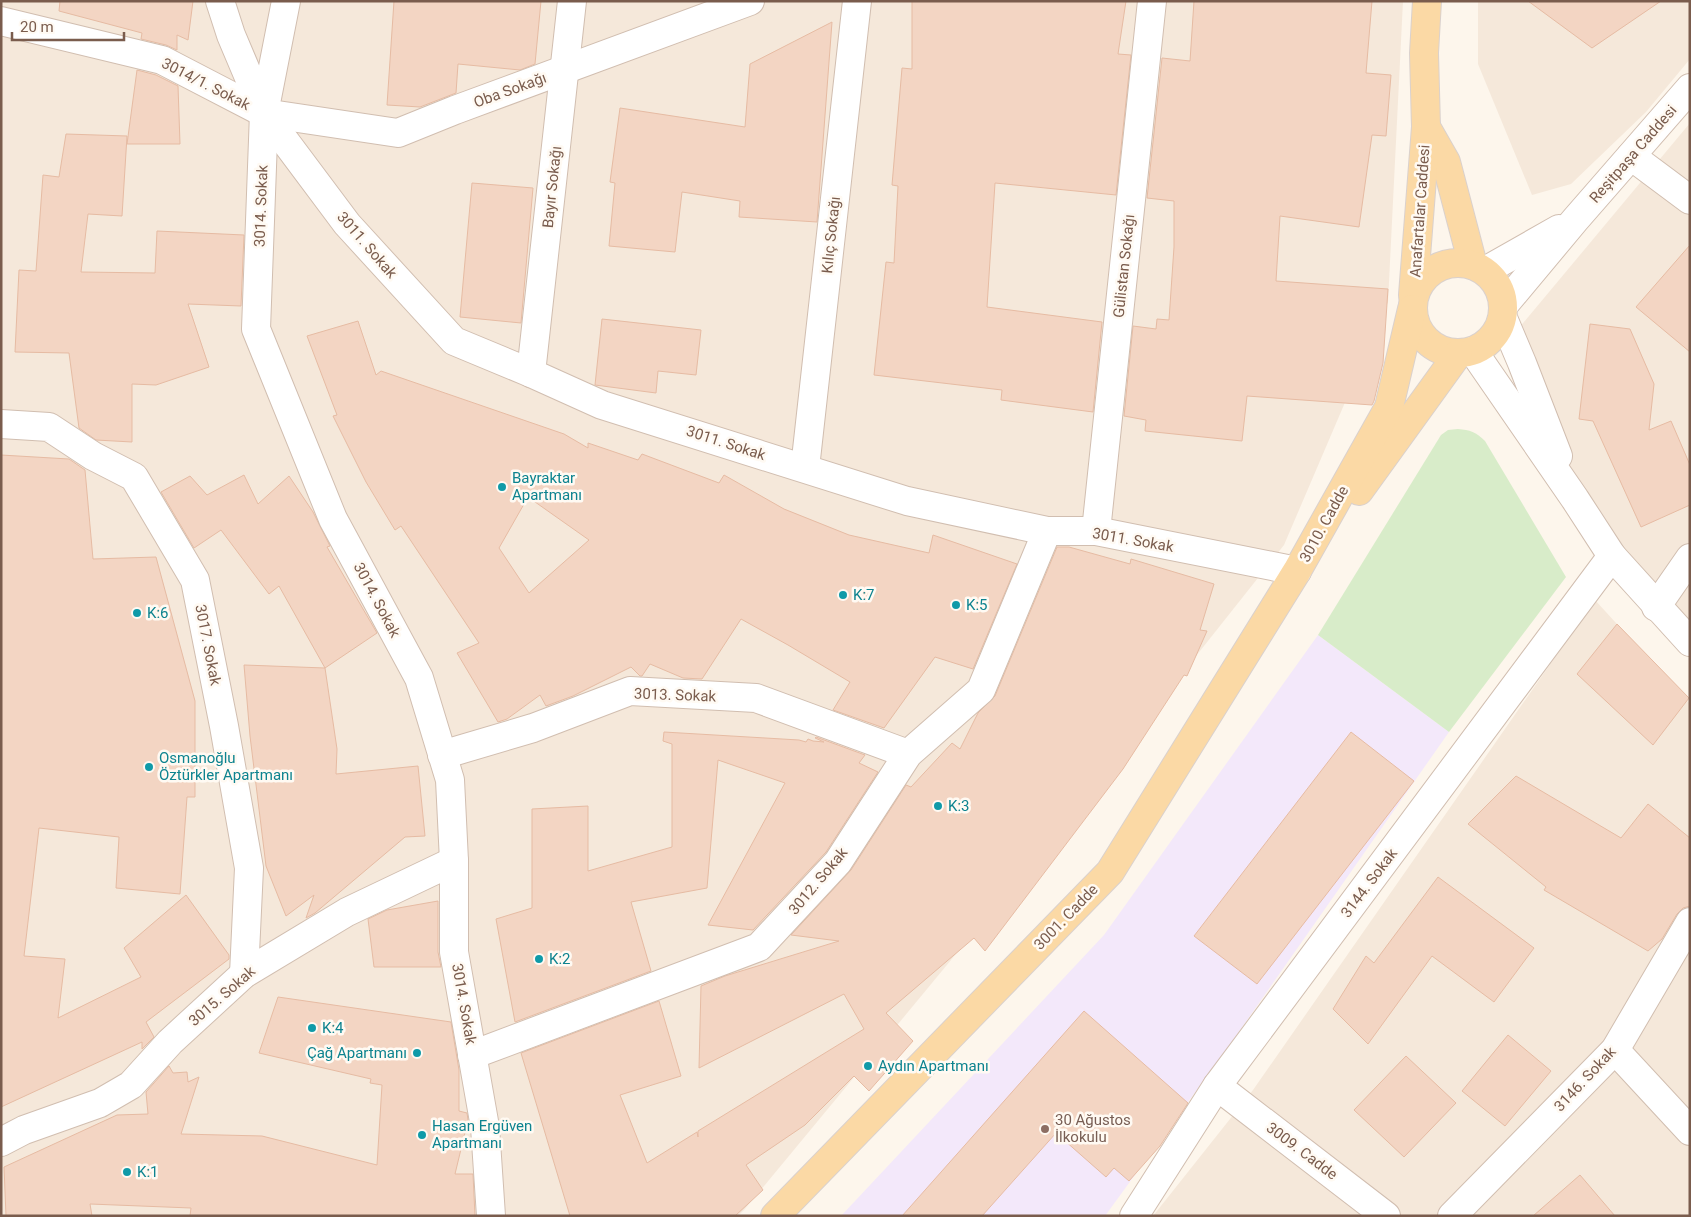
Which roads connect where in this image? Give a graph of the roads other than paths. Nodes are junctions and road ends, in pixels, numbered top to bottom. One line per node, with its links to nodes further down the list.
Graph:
1 (220, 1): 11 (street, 3014. Sokak)
2 (286, 1): 11 (street)
3 (572, 1): 9 (street, Bayır Sokağı)
4 (750, 1): 9 (street, Oba Sokağı)
5 (857, 1): 22 (street, Kılıç Sokağı)
6 (1152, 1): 25 (street, Gülistan Sokağı)
7 (1427, 1): 12 (main road, Anafartalar Caddesi)
8 (1, 21): 11 (street, 3014/1. Sokak)
9 (564, 70): 11 (street, Oba Sokağı); 20 (street, Bayır Sokağı)
10 (1690, 88): 13 (street, Reşitpaşa Caddesi)
11 (264, 113): 20 (street, 3011. Sokak); 32 (street, 3014. Sokak)
12 (1426, 127): 16 (main road, Anafartalar Caddesi); 17 (main road, Anafartalar Caddesi)
13 (1631, 156): 14 (street); 15 (street, Reşitpaşa Caddesi)
14 (1690, 200)
15 (1575, 220): 16 (street, Reşitpaşa Caddesi); 18 (street, Reşitpaşa Caddesi)
16 (1479, 268): 17 (main road, 3010. Cadde); 18 (main road)
17 (1413, 302): 19 (main road); 28 (main road, 3010. Cadde)
18 (1503, 312): 19 (main road, 3010. Cadde); 23 (street)
19 (1466, 352): 23 (street); 28 (main road, 3010. Cadde)
20 (531, 373): 22 (street, 3011. Sokak)
21 (1, 424): 35 (street, 3017. Sokak)
22 (805, 468): 24 (street, 3011. Sokak)
23 (1575, 499): 26 (street)
24 (1047, 531): 25 (street, 3011. Sokak); 31 (street, 3012. Sokak)
25 (1096, 531): 28 (street, 3011. Sokak)
26 (1612, 556): 29 (street); 38 (street, 3144. Sokak)
27 (1690, 558): 29 (street)
28 (1297, 571): 42 (main road, 3001. Cadde)
29 (1656, 607): 30 (street)
30 (1690, 642)
31 (908, 754): 32 (street, 3013. Sokak); 37 (street, 3012. Sokak)
32 (442, 755): 33 (street, 3014. Sokak)
33 (454, 861): 35 (street, 3015. Sokak); 37 (street, 3014. Sokak)
34 (1690, 922): 36 (street, 3146. Sokak)
35 (244, 974): 40 (street, 3015. Sokak)
36 (1615, 1050): 39 (street); 45 (street, 3146. Sokak)
37 (472, 1054): 41 (street, 3014. Sokak)
38 (1217, 1086): 43 (street, 3144. Sokak); 44 (street, 3009. Cadde)
39 (1690, 1131)
40 (1, 1142)
41 (491, 1216)
42 (775, 1216)
43 (1134, 1216)
44 (1386, 1216)
45 (1452, 1216)

